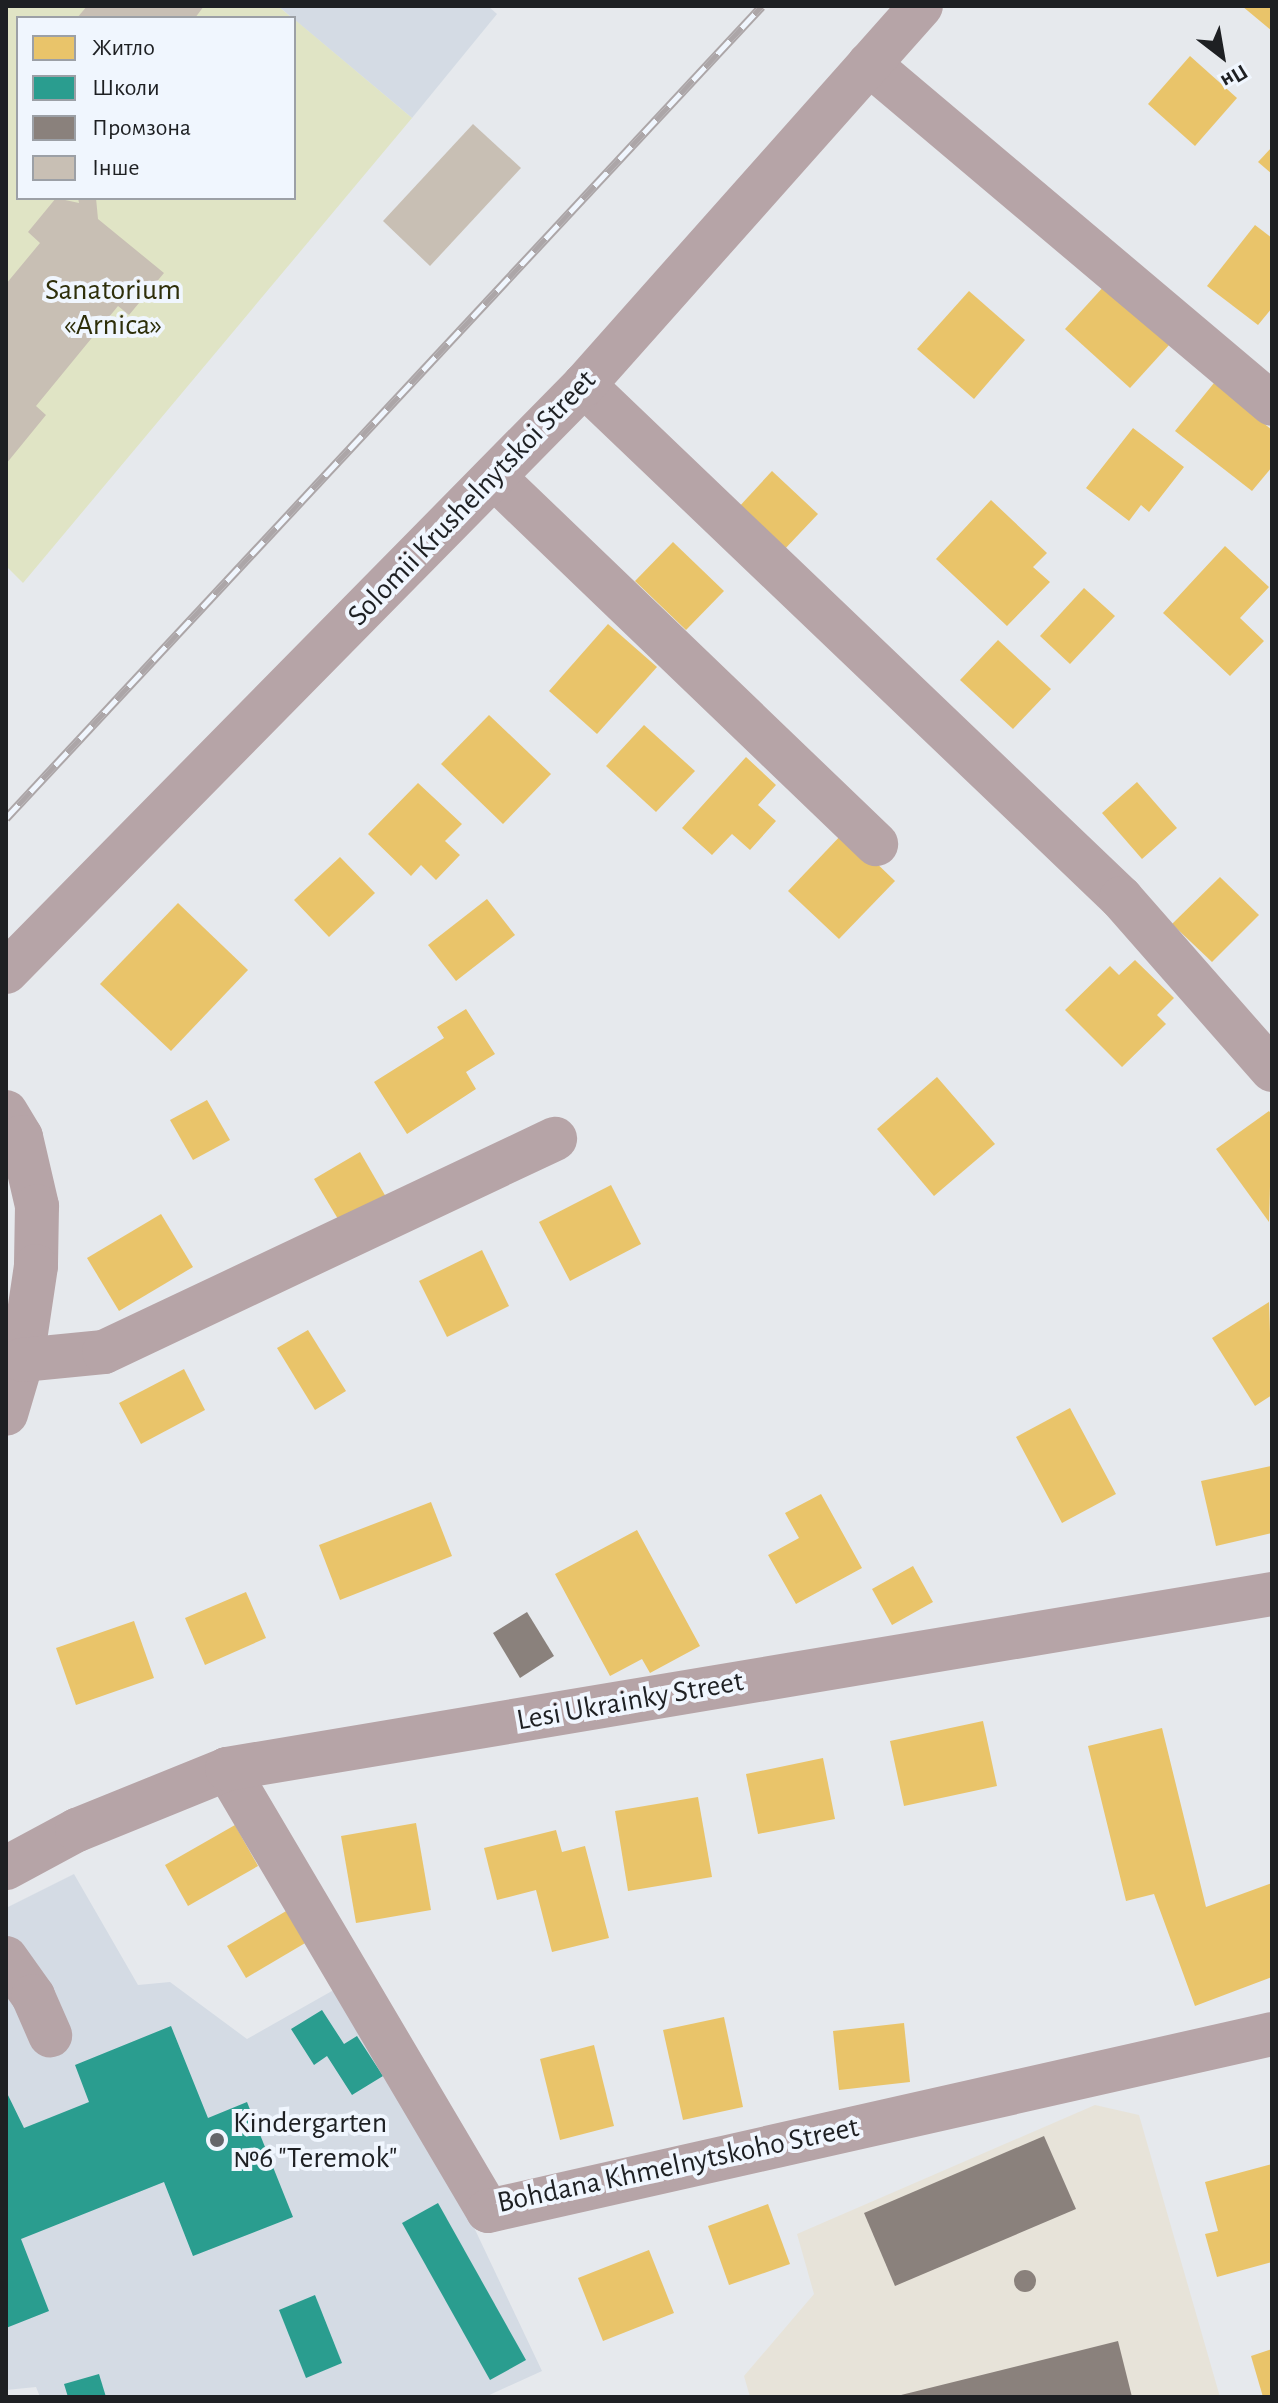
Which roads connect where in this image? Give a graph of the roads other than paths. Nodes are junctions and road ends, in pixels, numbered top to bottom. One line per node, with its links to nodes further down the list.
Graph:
1 (921, 6): 2 (street, Solomii Krushelnytskoi Street)
2 (869, 64): 3 (street, Solomii Krushelnytskoi Street); 4 (street)
3 (584, 385): 5 (street, Solomii Krushelnytskoi Street); 8 (street)
4 (1272, 404)
5 (494, 477): 6 (street); 7 (street, Solomii Krushelnytskoi Street)
6 (876, 844)
7 (6, 972)
8 (1272, 1070)
9 (6, 1112): 11 (street)
10 (555, 1139): 11 (street)
11 (22, 1360): 12 (street)
12 (6, 1414)
13 (1272, 1594): 14 (street, Lesi Ukrainky Street)
14 (227, 1769): 15 (street, Lesi Ukrainky Street); 17 (street, Bohdana Khmelnytskoho Street)
15 (6, 1868)
16 (6, 1958): 18 (street)
17 (1272, 2034)
18 (50, 2035)

